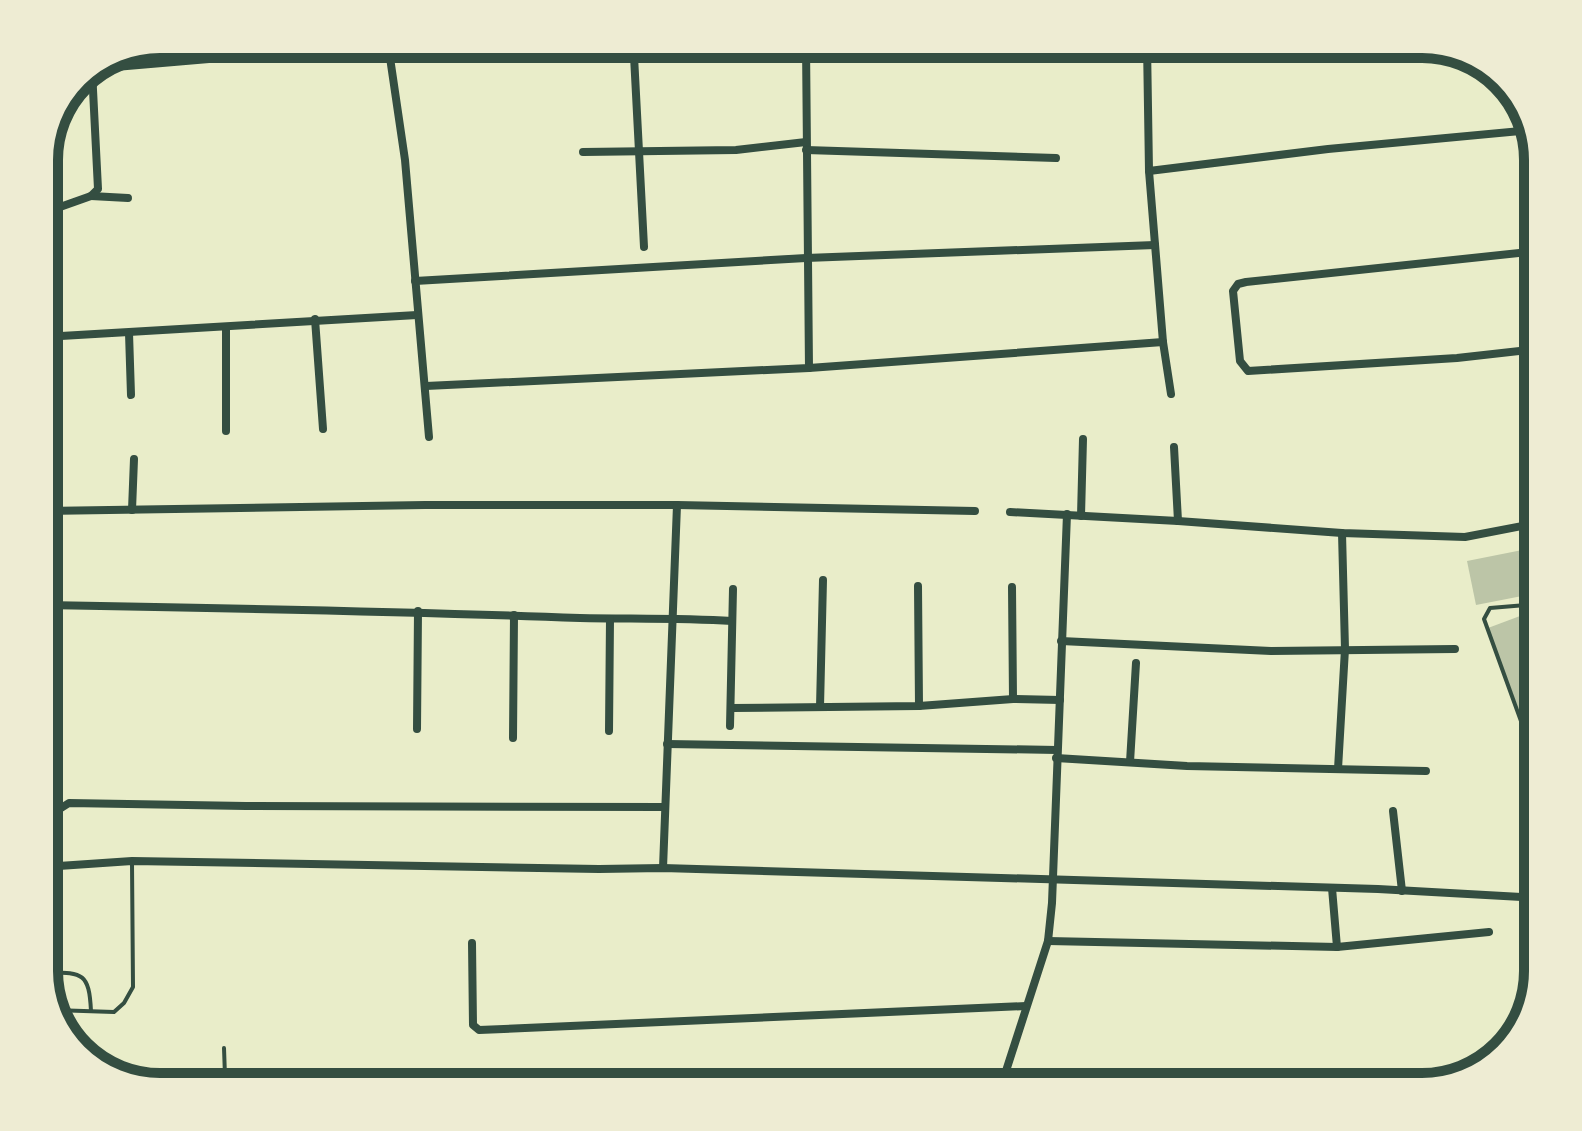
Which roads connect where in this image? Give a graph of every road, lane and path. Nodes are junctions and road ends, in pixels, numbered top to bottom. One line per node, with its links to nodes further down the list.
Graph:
1 (228, 58): 6 (street)
2 (389, 58): 21 (street)
3 (634, 58): 11 (street)
4 (806, 58): 9 (street)
5 (1147, 58): 13 (street)
6 (117, 68)
7 (93, 83): 14 (street)
8 (1520, 131): 13 (street)
9 (806, 146): 11 (street); 12 (street); 20 (street)
10 (583, 152): 11 (street)
11 (640, 152): 18 (street)
12 (1056, 158)
13 (1149, 171): 17 (street)
14 (91, 196): 15 (street); 16 (street)
15 (128, 198)
16 (60, 207)
17 (1155, 245): 20 (street); 27 (street)
18 (644, 247)
19 (1524, 253): 28 (street)
20 (806, 258): 21 (street); 29 (street)
21 (415, 281): 22 (street)
22 (417, 315): 23 (street); 30 (street)
23 (315, 319): 24 (street); 33 (street)
24 (226, 328): 25 (street); 34 (street)
25 (129, 333): 26 (street); 32 (street)
26 (58, 336)
27 (1163, 342): 29 (street); 31 (street)
28 (1524, 351)
29 (809, 368): 30 (street)
30 (426, 386): 35 (street)
31 (1171, 394)
32 (131, 395)
33 (323, 429)
34 (226, 431)
35 (429, 437)
36 (1083, 439): 45 (street)
37 (1174, 447): 46 (street)
38 (134, 459): 40 (street)
39 (677, 505): 40 (street); 42 (street); 57 (street)
40 (132, 510): 41 (street)
41 (58, 511)
42 (975, 511)
43 (1010, 512): 44 (street)
44 (1067, 514): 45 (street); 60 (street)
45 (1081, 516): 46 (street)
46 (1178, 521): 48 (street)
47 (1524, 526): 48 (street)
48 (1342, 533): 61 (street)
49 (823, 580): 67 (street)
50 (918, 586): 66 (street)
51 (1012, 587): 64 (street)
52 (733, 589): 59 (street)
53 (58, 605): 55 (street)
54 (1524, 605): 71 (lane)
55 (418, 611): 56 (street); 70 (street)
56 (514, 615): 58 (street); 73 (street)
57 (671, 617): 58 (street); 59 (street); 74 (street)
58 (610, 619): 72 (street)
59 (732, 621): 68 (street)
60 (1061, 641): 61 (street); 65 (street)
61 (1345, 649): 62 (street); 77 (street)
62 (1455, 649)
63 (1136, 663): 76 (street)
64 (1013, 699): 65 (street); 66 (street)
65 (1060, 700): 75 (street)
66 (919, 706): 67 (street)
67 (820, 707): 68 (street)
68 (732, 708): 69 (street)
69 (730, 726)
70 (417, 729)
71 (1524, 729)
72 (609, 731)
73 (513, 738)
74 (667, 744): 75 (street); 79 (street)
75 (1057, 754): 76 (street); 85 (street)
76 (1130, 762): 77 (street)
77 (1338, 769): 78 (street)
78 (1426, 771)
79 (665, 807): 80 (street); 84 (street)
80 (58, 810)
81 (1393, 811): 87 (street)
82 (132, 861): 83 (street); 84 (street); 96 (lane)
83 (58, 867)
84 (663, 868): 85 (street)
85 (1052, 878): 86 (street); 90 (street)
86 (1332, 888): 87 (street); 92 (street)
87 (1402, 891): 88 (street)
88 (1524, 897)
89 (1489, 932): 92 (street)
90 (1048, 941): 92 (street); 94 (street)
91 (472, 943): 94 (street)
92 (1337, 947)
93 (58, 972): 96 (lane)
94 (1026, 1006): 99 (street)
95 (66, 1010): 96 (lane)
96 (91, 1011)
97 (224, 1048): 98 (lane)
98 (225, 1073)
99 (1005, 1073)

